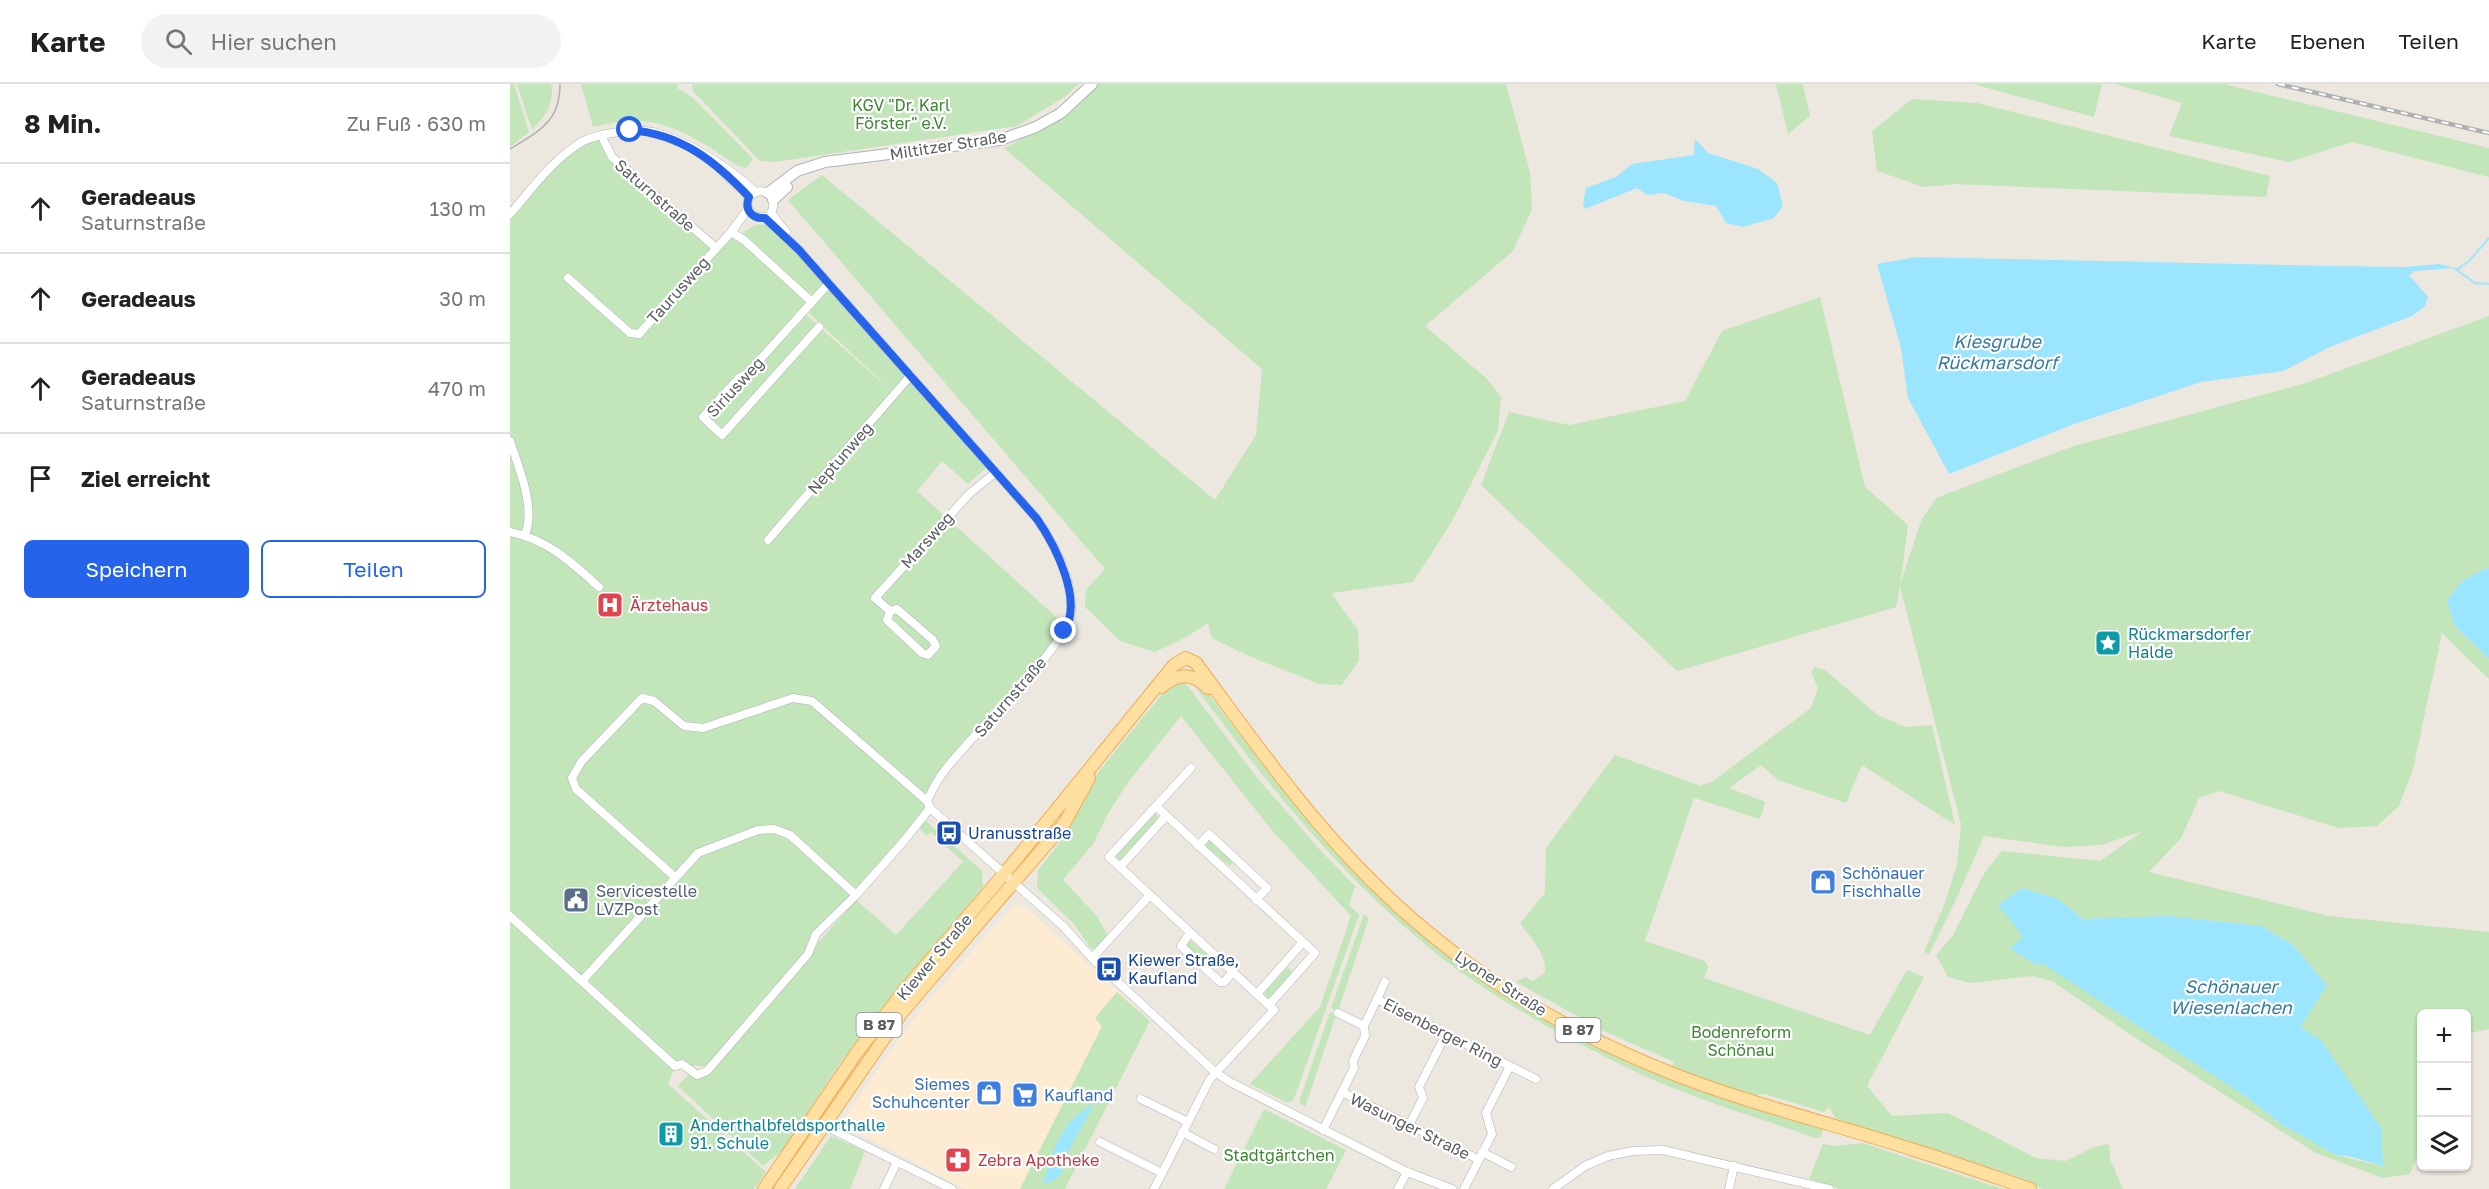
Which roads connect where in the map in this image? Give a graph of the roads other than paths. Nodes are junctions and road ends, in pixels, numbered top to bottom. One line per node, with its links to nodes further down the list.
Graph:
1 (1092, 84): 4 (street, Miltitzer Straße)
2 (601, 135): 3 (street, Saturnstraße); 6 (street, Saturnstraße); 9 (street, Saturnstraße)
3 (752, 195): 4 (street); 5 (street)
4 (771, 196): 7 (street)
5 (750, 213): 7 (street); 8 (street, Taurusweg)
6 (510, 214)
7 (768, 215): 11 (street, Saturnstraße)
8 (731, 232): 9 (street, Taurusweg); 12 (street)
9 (716, 248): 10 (street, Taurusweg)
10 (568, 278)
11 (829, 283): 12 (street, Siriusweg); 14 (street, Saturnstraße)
12 (812, 302): 13 (street, Siriusweg)
13 (819, 327)
14 (911, 375): 16 (street, Saturnstraße); 19 (street, Neptunweg)
15 (510, 441): 18 (street)
16 (996, 472): 21 (street, Marsweg); 26 (street, Saturnstraße)
17 (510, 532): 18 (street)
18 (525, 536): 20 (street)
19 (768, 540)
20 (599, 587)
21 (890, 611): 21 (street, Marsweg)
22 (1150, 697): 23 (main road, Lyoner Straße / B 87); 23 (main road, Lyoner Straße / B 87); 24 (main road, Kiewer Straße / B 87)
23 (1227, 709): 85 (main road, Lyoner Straße / B 87)
24 (1115, 739): 33 (main road, Kiewer Straße / B 87); 35 (main road, Kiewer Straße / B 87)
25 (1191, 768): 27 (street)
26 (929, 804): 33 (street); 34 (street); 36 (street)
27 (1156, 806): 28 (street); 31 (street)
28 (1166, 816): 29 (street); 31 (street)
29 (1198, 846): 30 (street); 32 (street)
30 (1239, 861): 32 (street); 38 (street)
31 (1120, 867): 37 (street)
32 (1228, 873): 38 (street)
33 (1004, 874): 35 (street); 74 (main road, Kiewer Straße / B 87)
34 (675, 877): 36 (street); 48 (street)
35 (1015, 883): 42 (street); 62 (main road, Kiewer Straße / B 87)
36 (856, 895): 48 (street)
37 (1150, 896): 40 (street); 42 (street)
38 (1256, 900): 41 (street)
39 (510, 916): 48 (street)
40 (1190, 933): 43 (street); 45 (street)
41 (1303, 942): 44 (street); 47 (street)
42 (1092, 958): 57 (street)
43 (1218, 958): 45 (street); 46 (street)
44 (1286, 962): 47 (street); 50 (street)
45 (1207, 970): 46 (street)
46 (1233, 972): 50 (street)
47 (1298, 972): 52 (street)
48 (582, 981)
49 (1385, 982): 51 (street, Eisenberger Ring)
50 (1257, 994): 52 (street)
51 (1377, 999): 54 (street, Eisenberger Ring); 55 (street, Eisenberger Ring)
52 (1269, 1005): 57 (street)
53 (1338, 1013): 54 (street, Eisenberger Ring)
54 (1364, 1026): 59 (street, Eisenberger Ring)
55 (1446, 1034): 56 (street, Eisenberger Ring); 63 (street)
56 (1510, 1066): 58 (street, Eisenberger Ring); 68 (street, Eisenberger Ring)
57 (1215, 1072): 61 (street); 64 (street)
58 (1536, 1079)
59 (1342, 1092): 63 (street, Wasunger Straße); 64 (street, Eisenberger Ring)
60 (1141, 1099): 61 (street)
61 (1188, 1122): 65 (street)
62 (823, 1125): 69 (street); 75 (main road, Kiewer Straße / B 87)
63 (1408, 1125): 68 (street, Wasunger Straße)
64 (1323, 1130): 72 (street)
65 (1182, 1132): 67 (street); 73 (street)
66 (1100, 1142): 73 (street)
67 (1214, 1149)
68 (1480, 1155): 71 (street, Wasunger Straße); 81 (street, Eisenberger Ring)
69 (897, 1162): 76 (street); 77 (street)
70 (1734, 1166): 82 (street); 83 (street); 84 (street)
71 (1511, 1167)
72 (1407, 1172): 79 (street); 80 (street)
73 (1162, 1173): 78 (street)
74 (764, 1189)
75 (780, 1189)
76 (884, 1189)
77 (952, 1189)
78 (1156, 1189)
79 (1398, 1189)
80 (1452, 1189)
81 (1464, 1189)
82 (1553, 1189)
83 (1730, 1189)
84 (1829, 1189)
85 (2030, 1189)

